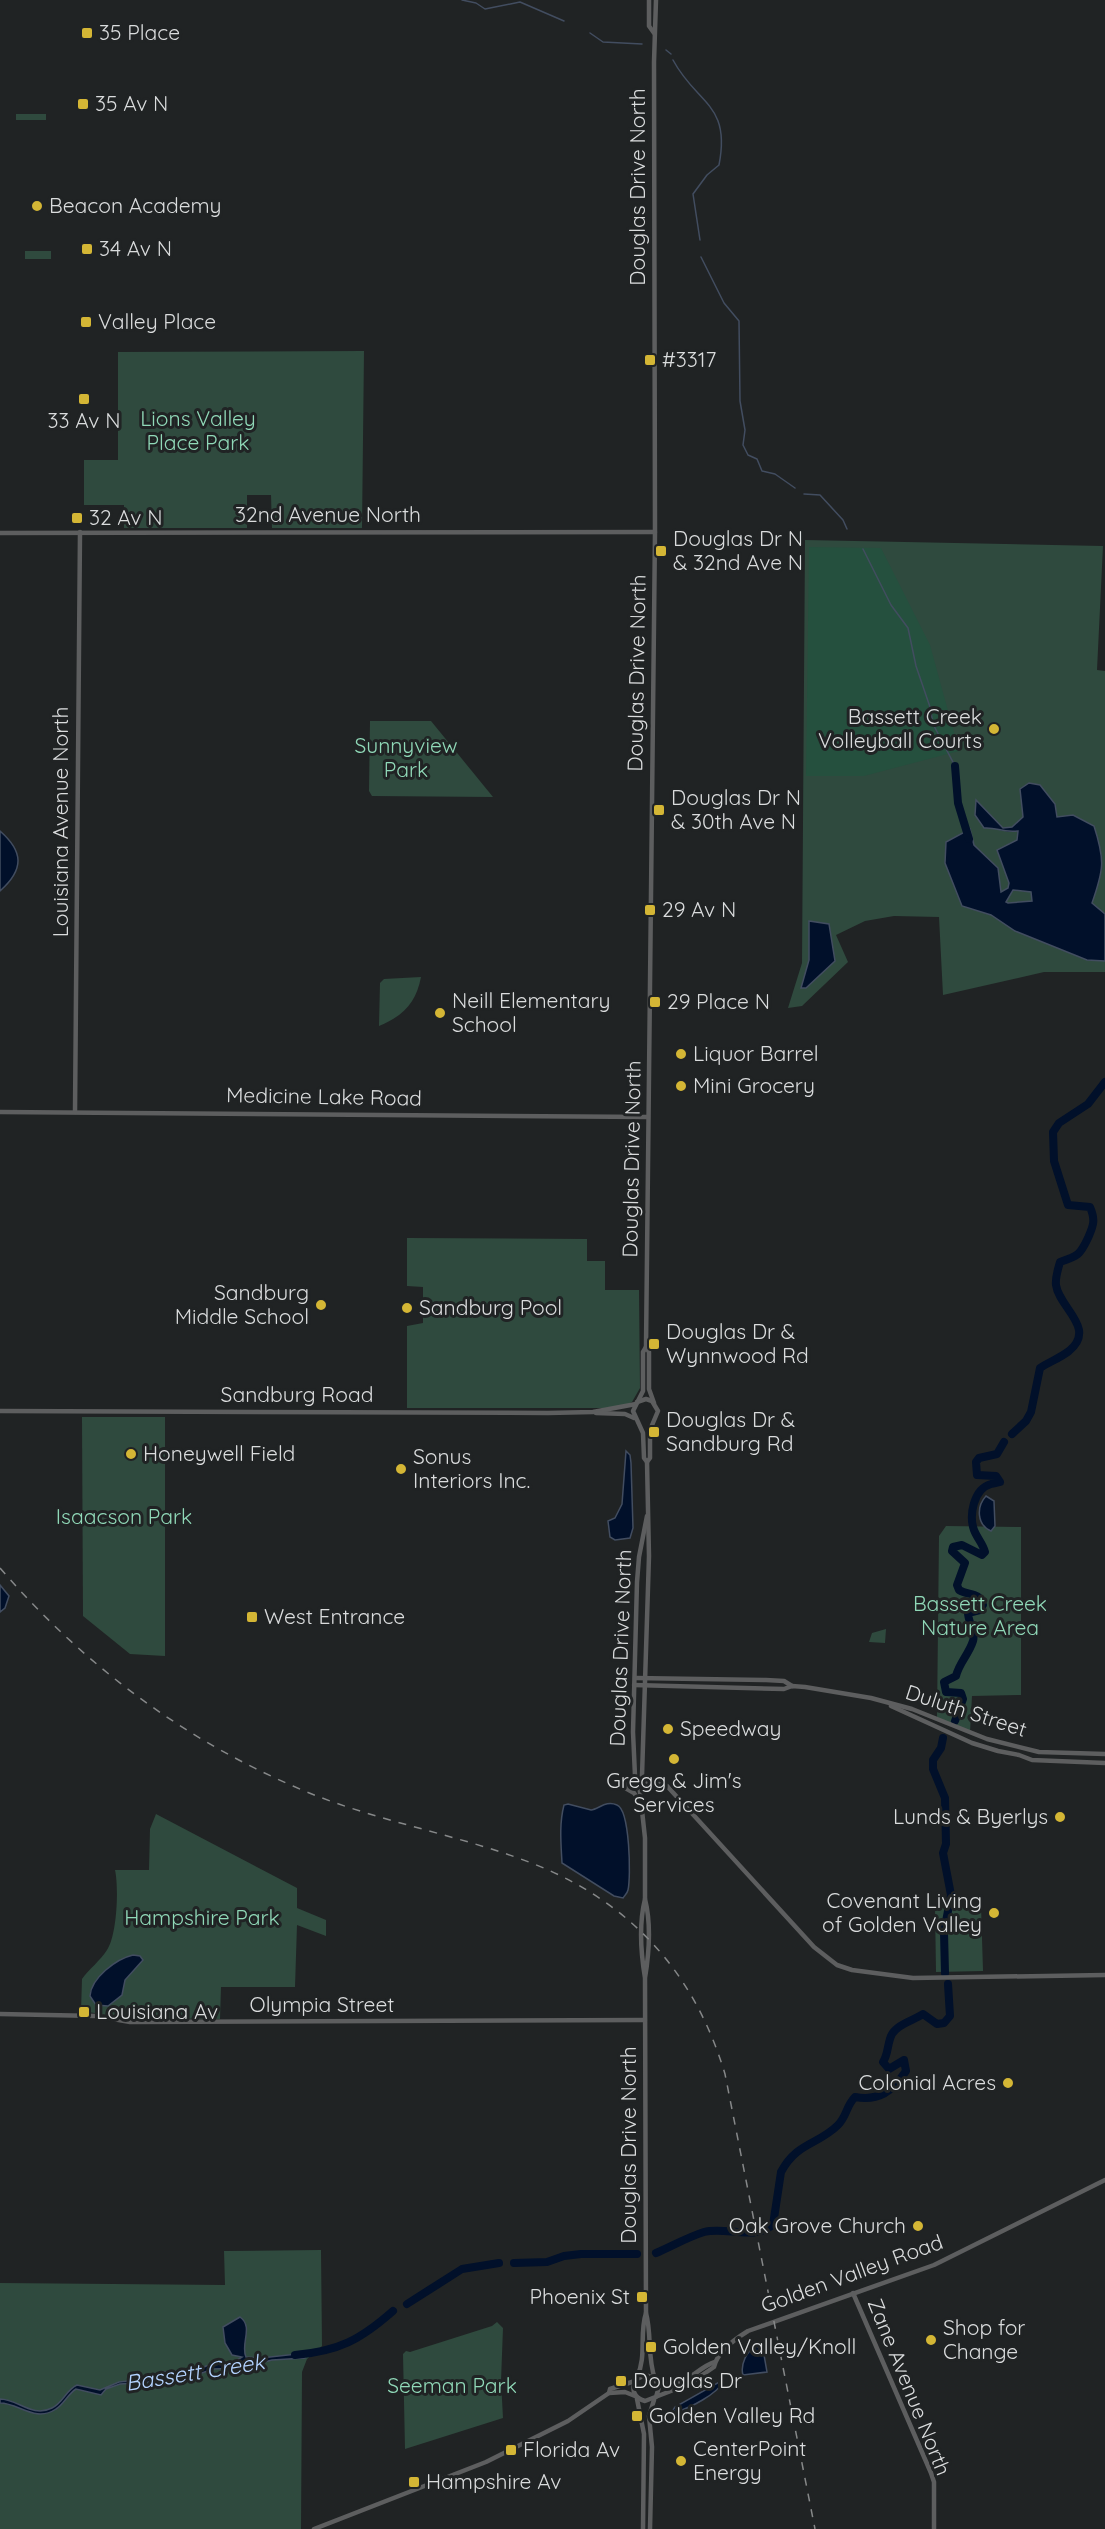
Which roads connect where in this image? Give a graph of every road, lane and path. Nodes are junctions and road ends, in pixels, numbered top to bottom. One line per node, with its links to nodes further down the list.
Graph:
1 (649, 0): 3 (street)
2 (657, 0): 3 (street, Douglas Drive North)
3 (654, 33): 5 (street, Douglas Drive North)
4 (80, 532): 5 (street, 32nd Avenue North); 6 (street, 32nd Avenue North); 8 (street, Louisiana Avenue North)
5 (655, 532): 9 (street, Douglas Drive North)
6 (0, 533)
7 (0, 1112): 8 (street, Medicine Lake Road)
8 (75, 1112): 9 (street, Medicine Lake Road)
9 (648, 1117): 10 (street, Douglas Drive North)
10 (646, 1347): 11 (street, Douglas Drive North); 12 (street, Douglas Drive North)
11 (636, 1403): 12 (street); 14 (street, Sandburg Road); 15 (street, Douglas Drive North)
12 (654, 1403): 16 (street, Douglas Drive North)
13 (0, 1411): 14 (street, Sandburg Road)
14 (593, 1412): 15 (street, Sandburg Road)
15 (637, 1419): 16 (street); 17 (street, Douglas Drive North)
16 (654, 1420): 17 (street, Douglas Drive North)
17 (647, 1462): 18 (street, Douglas Drive North)
18 (647, 1514): 19 (street, Douglas Drive North); 20 (street, Douglas Drive North)
19 (634, 1678): 20 (street, Duluth Street); 21 (street, Douglas Drive North)
20 (645, 1678): 22 (street, Douglas Drive North); 23 (street, Duluth Street)
21 (634, 1685): 22 (street, Duluth Street); 27 (street, Douglas Drive North)
22 (644, 1685): 23 (street, Duluth Street); 27 (street, Douglas Drive North)
23 (792, 1686): 24 (street, Duluth Street)
24 (889, 1704): 25 (street, Duluth Street); 26 (street, Duluth Street)
25 (1105, 1754)
26 (1105, 1763)
27 (639, 1783): 28 (street, Douglas Drive North); 28 (street); 29 (street)
28 (641, 1804): 31 (street, Douglas Drive North)
29 (1105, 1975)
30 (0, 2014): 31 (street, Olympia Street)
31 (645, 2020): 34 (street, Douglas Drive North)
32 (1105, 2180): 33 (street, Golden Valley Road)
33 (853, 2293): 35 (street, Golden Valley Road); 44 (street, Zane Avenue North)
34 (646, 2313): 36 (street, Douglas Drive North); 37 (street, Douglas Drive North)
35 (715, 2362): 36 (street, Golden Valley Road); 40 (street, Golden Valley Road)
36 (656, 2379): 37 (street); 40 (street)
37 (635, 2380): 38 (street); 39 (street)
38 (609, 2393): 39 (street); 41 (street)
39 (635, 2396): 40 (street); 42 (street)
40 (656, 2397): 43 (street)
41 (315, 2529)
42 (643, 2529)
43 (650, 2529)
44 (934, 2529)

